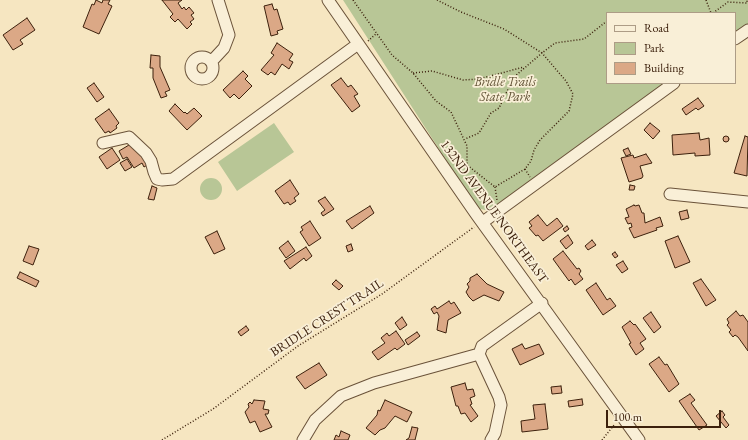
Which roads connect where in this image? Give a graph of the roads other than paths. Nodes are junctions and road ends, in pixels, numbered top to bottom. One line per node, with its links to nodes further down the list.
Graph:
1 (218, 0): 6 (street)
2 (328, 0): 5 (street, 132ND AVENUE NORTHEAST)
3 (748, 30): 4 (street)
4 (736, 38)
5 (361, 44): 8 (street); 11 (street, 132ND AVENUE NORTHEAST)
6 (211, 62)
7 (673, 84): 11 (street)
8 (103, 143)
9 (670, 194): 10 (street)
10 (748, 202)
11 (477, 221): 12 (street, 132ND AVENUE NORTHEAST)
12 (542, 304): 13 (street); 16 (street, 132ND AVENUE NORTHEAST)
13 (479, 354): 14 (street); 15 (street)
14 (303, 440)
15 (491, 440)
16 (639, 440)

